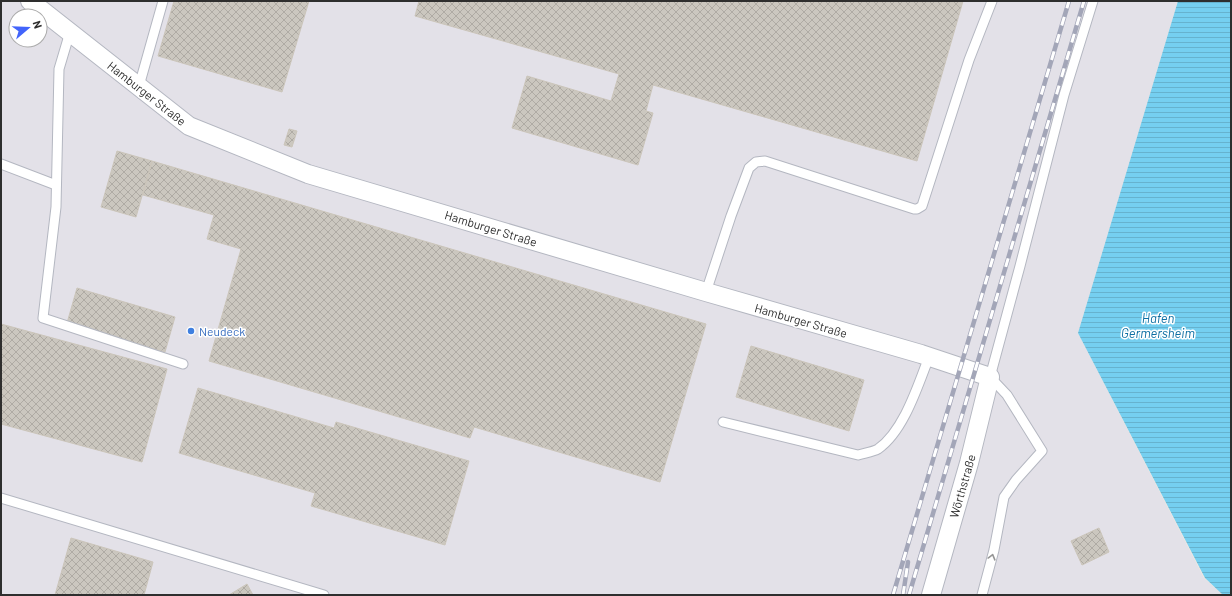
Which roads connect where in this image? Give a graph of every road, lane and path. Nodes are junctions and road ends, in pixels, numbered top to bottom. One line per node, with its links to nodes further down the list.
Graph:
1 (30, 1): 5 (street, Hamburger Straße)
2 (164, 1): 6 (lane)
3 (992, 1): 9 (lane)
4 (1093, 1): 12 (lane)
5 (70, 32): 6 (street, Hamburger Straße); 8 (lane)
6 (139, 86): 9 (street, Hamburger Straße)
7 (1, 164): 8 (lane)
8 (56, 185): 11 (lane)
9 (706, 292): 10 (street, Hamburger Straße)
10 (929, 357): 12 (street, Hamburger Straße); 13 (lane)
11 (183, 364)
12 (990, 377): 16 (street, Wörthstraße); 17 (lane, one-way to 12)
13 (723, 422)
14 (1, 498): 15 (lane)
15 (324, 595)
16 (930, 595)
17 (982, 595)

